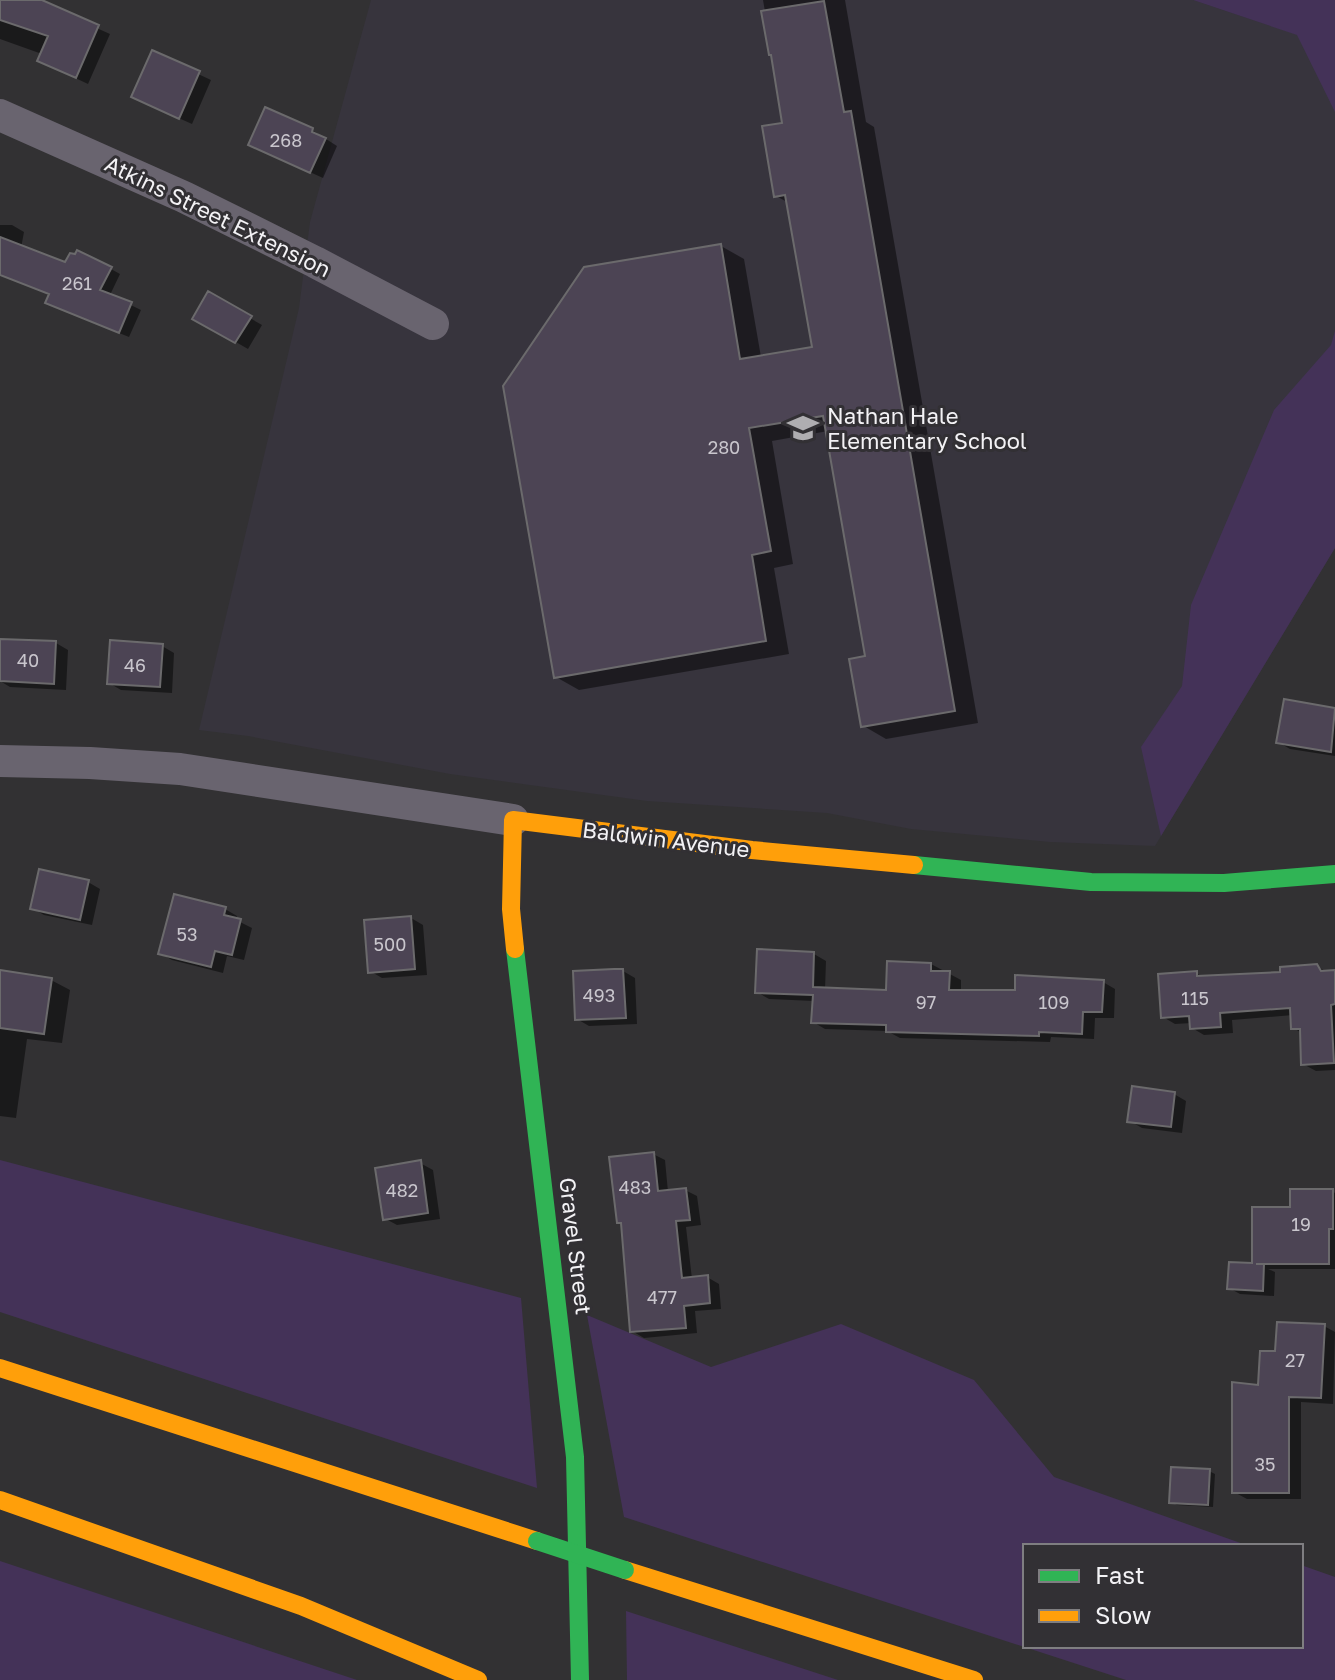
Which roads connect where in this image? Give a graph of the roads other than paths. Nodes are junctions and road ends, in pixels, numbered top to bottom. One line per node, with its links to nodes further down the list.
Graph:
1 (0, 115): 2 (street, Atkins Street Extension)
2 (433, 324)
3 (0, 761): 4 (street, Baldwin Avenue)
4 (513, 820): 5 (main road, Baldwin Avenue); 9 (main road, Gravel Street)
5 (1335, 874)
6 (0, 1368): 10 (main road, bridge)
7 (0, 1500): 8 (main road)
8 (478, 1680)
9 (580, 1680)
10 (974, 1680)

